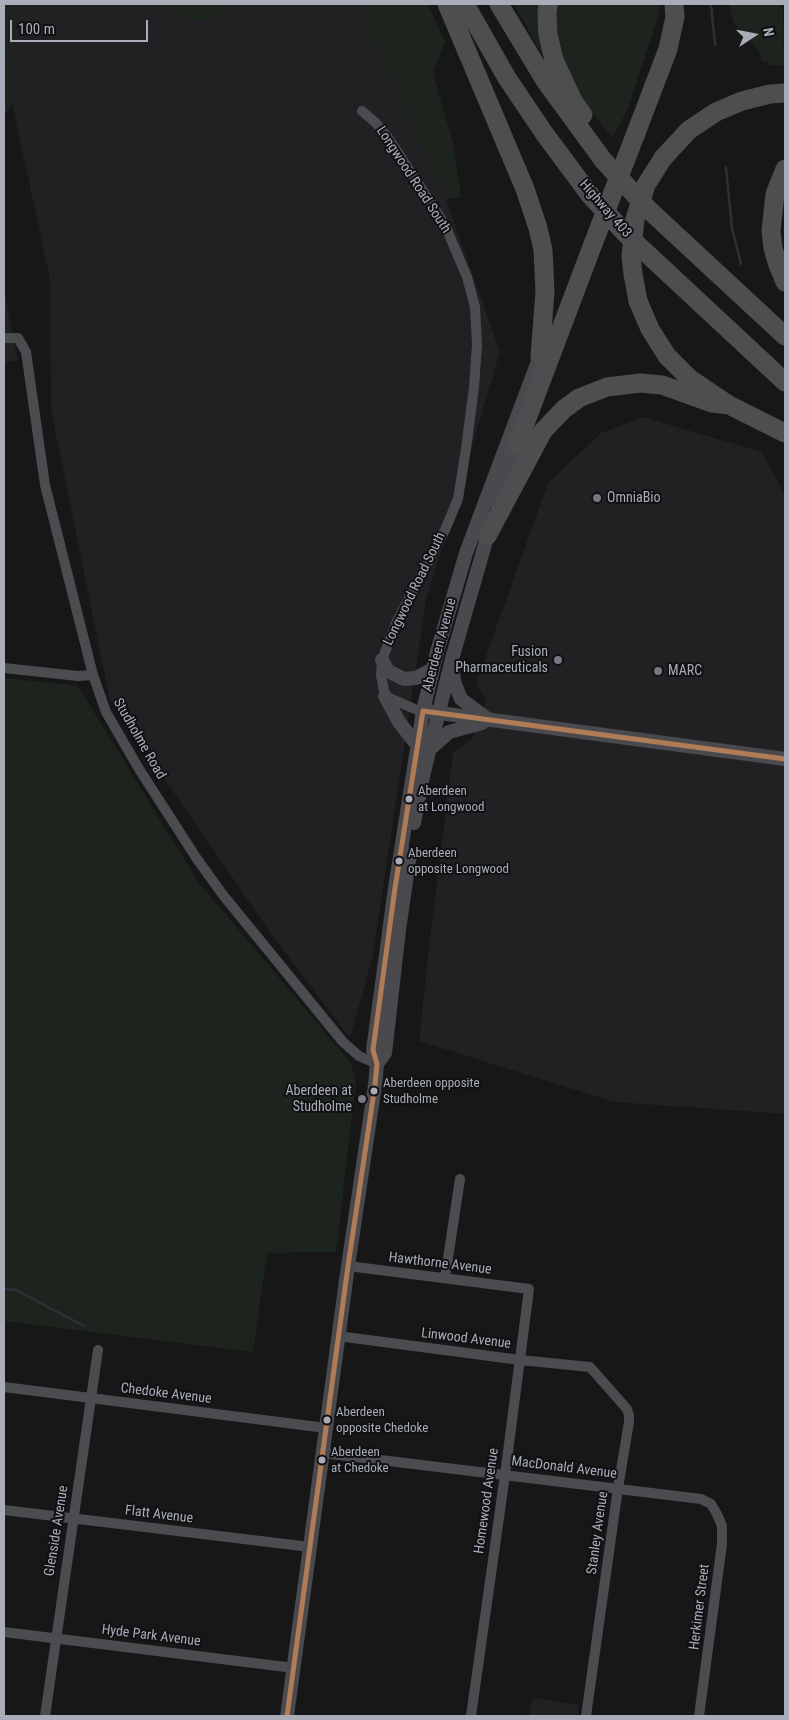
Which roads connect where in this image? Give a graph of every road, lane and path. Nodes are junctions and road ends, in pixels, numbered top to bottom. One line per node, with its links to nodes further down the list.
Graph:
1 (447, 4): 16 (highway)
2 (465, 4): 17 (highway, Highway 403)
3 (499, 4): 12 (highway)
4 (548, 4): 12 (highway)
5 (665, 4): 9 (highway)
6 (674, 4): 9 (highway)
7 (785, 93): 18 (highway, bridge)
8 (362, 111): 23 (street, Longwood Road South)
9 (631, 132): 11 (highway)
10 (785, 169): 13 (highway)
11 (589, 240): 16 (highway); 20 (highway)
12 (693, 252): 14 (highway)
13 (785, 282)
14 (785, 336)
15 (4, 338): 26 (street, Studholme Road)
16 (540, 356): 25 (main road, Aberdeen Avenue)
17 (785, 382)
18 (729, 405): 19 (highway); 21 (highway)
19 (785, 433)
20 (517, 445): 21 (main road, Aberdeen Avenue)
21 (487, 536): 22 (main road, Aberdeen Avenue)
22 (452, 659): 29 (main road, Aberdeen Avenue); 30 (main road)
23 (382, 660): 25 (main road); 27 (street, Longwood Road South)
24 (4, 668): 26 (street)
25 (433, 669): 28 (main road, Aberdeen Avenue)
26 (93, 675): 33 (street, Studholme Road)
27 (385, 696): 28 (street); 31 (main road)
28 (423, 711): 29 (main road); 31 (main road, Aberdeen Avenue)
29 (439, 714): 30 (main road); 31 (main road, Aberdeen Avenue)
30 (491, 721): 31 (main road); 32 (main road)
31 (424, 747): 33 (main road, Aberdeen Avenue)
32 (785, 759)
33 (377, 1064): 35 (main road, Aberdeen Avenue)
34 (460, 1179): 36 (street)
35 (348, 1266): 36 (street, Hawthorne Avenue); 38 (main road, Aberdeen Avenue)
36 (445, 1278): 37 (street, Hawthorne Avenue)
37 (529, 1289): 40 (street, Homewood Avenue)
38 (338, 1336): 40 (street, Linwood Avenue); 44 (main road, Aberdeen Avenue)
39 (98, 1350): 43 (street, Glenside Avenue)
40 (520, 1360): 41 (street, Linwood Avenue); 46 (street, Homewood Avenue)
41 (590, 1367): 47 (street, Stanley Avenue)
42 (4, 1387): 43 (street, Chedoke Avenue)
43 (90, 1399): 44 (street, Chedoke Avenue); 50 (street, Glenside Avenue)
44 (326, 1428): 45 (main road, Aberdeen Avenue)
45 (323, 1453): 46 (street, MacDonald Avenue); 51 (main road, Aberdeen Avenue)
46 (505, 1475): 47 (street, MacDonald Avenue); 57 (street, Homewood Avenue)
47 (618, 1488): 48 (street, MacDonald Avenue); 58 (street, Stanley Avenue)
48 (711, 1504): 59 (street, Herkimer Street)
49 (4, 1510): 50 (street, Flatt Avenue)
50 (73, 1518): 51 (street, Flatt Avenue); 53 (street, Glenside Avenue)
51 (310, 1547): 54 (main road, Aberdeen Avenue)
52 (4, 1632): 53 (street, Hyde Park Avenue)
53 (55, 1639): 54 (street, Hyde Park Avenue); 55 (street, Glenside Avenue)
54 (294, 1668): 56 (main road, Aberdeen Avenue)
55 (45, 1716)
56 (287, 1716)
57 (471, 1716)
58 (586, 1716)
59 (699, 1716)

